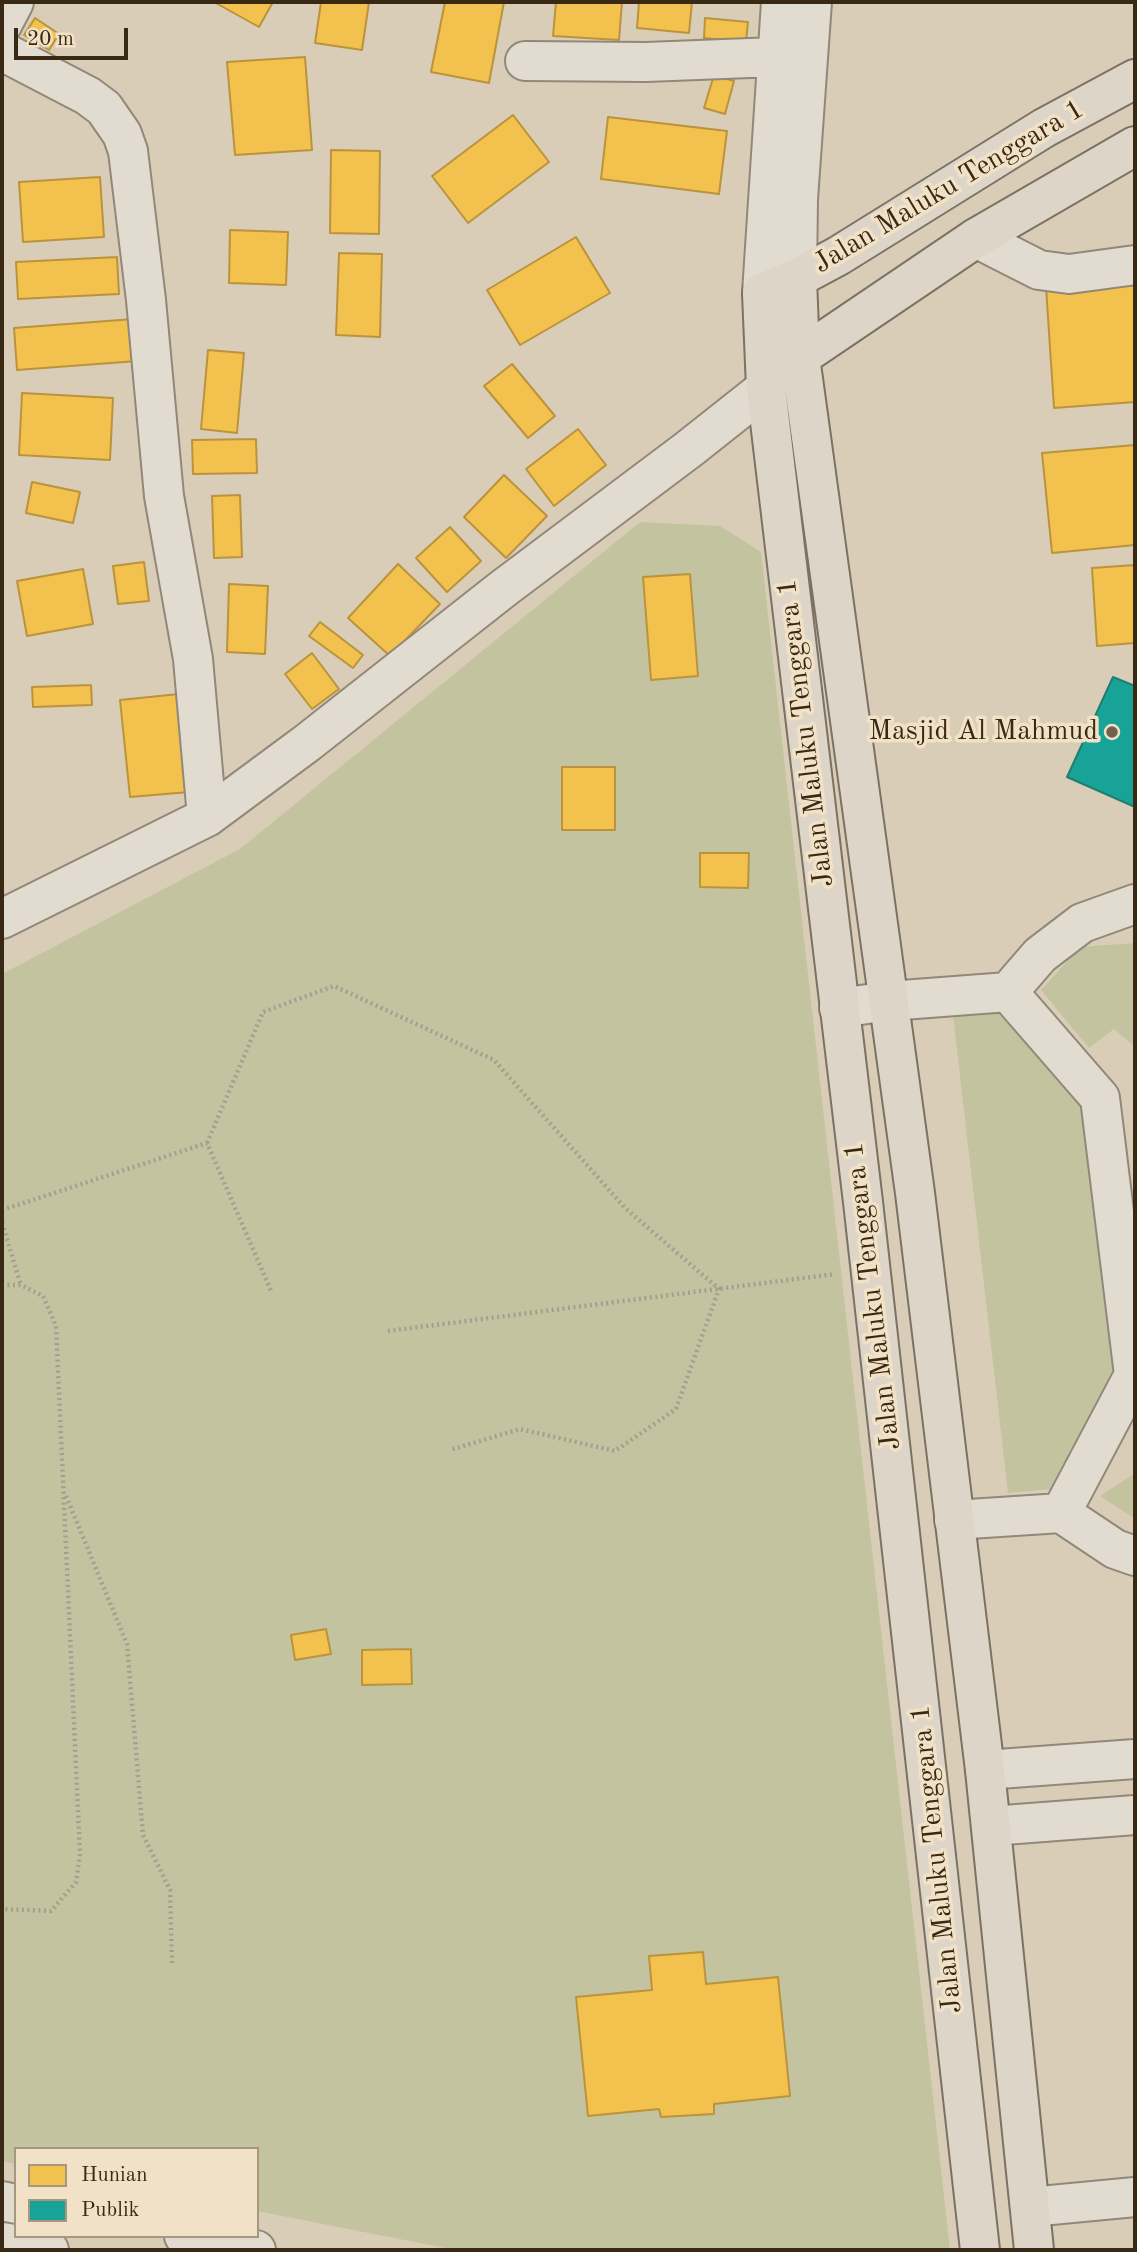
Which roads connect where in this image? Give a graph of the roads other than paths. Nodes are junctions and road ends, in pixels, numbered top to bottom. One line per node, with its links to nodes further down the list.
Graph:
1 (13, 2): 4 (street)
2 (781, 2): 6 (street)
3 (811, 2): 12 (street)
4 (2, 25)
5 (2, 51): 16 (street)
6 (776, 57): 7 (street); 13 (street)
7 (525, 61)
8 (1135, 79): 12 (main road, Jalan Maluku Tenggara 1)
9 (1135, 146): 10 (main road, Jalan Maluku Tenggara 1)
10 (975, 238): 11 (street); 14 (main road, Jalan Maluku Tenggara 1)
11 (1135, 265)
12 (797, 278): 13 (main road, Jalan Maluku Tenggara 1); 14 (main road)
13 (762, 292): 15 (main road)
14 (800, 357): 15 (main road, Jalan Maluku Tenggara 1); 20 (main road, Jalan Maluku Tenggara 1)
15 (766, 388): 16 (street); 21 (main road, Jalan Maluku Tenggara 1)
16 (207, 817): 18 (street)
17 (1135, 904): 19 (street)
18 (2, 919)
19 (1008, 992): 20 (street); 22 (street)
20 (889, 1001): 21 (street); 23 (main road, Jalan Maluku Tenggara 1)
21 (839, 1008): 35 (main road, Jalan Maluku Tenggara 1)
22 (1061, 1513): 23 (street); 24 (street)
23 (954, 1520): 26 (main road, Jalan Maluku Tenggara 1)
24 (1135, 1556)
25 (1135, 1759): 26 (street)
26 (985, 1770): 28 (main road, Jalan Maluku Tenggara 1)
27 (1135, 1815): 28 (street)
28 (991, 1826): 30 (main road, Jalan Maluku Tenggara 1)
29 (1135, 2197): 30 (street)
30 (1030, 2207): 36 (main road, Jalan Maluku Tenggara 1)
31 (194, 2238): 34 (street)
32 (8, 2245): 33 (street)
33 (48, 2250)
34 (257, 2250)
35 (980, 2250)
36 (1034, 2250)

